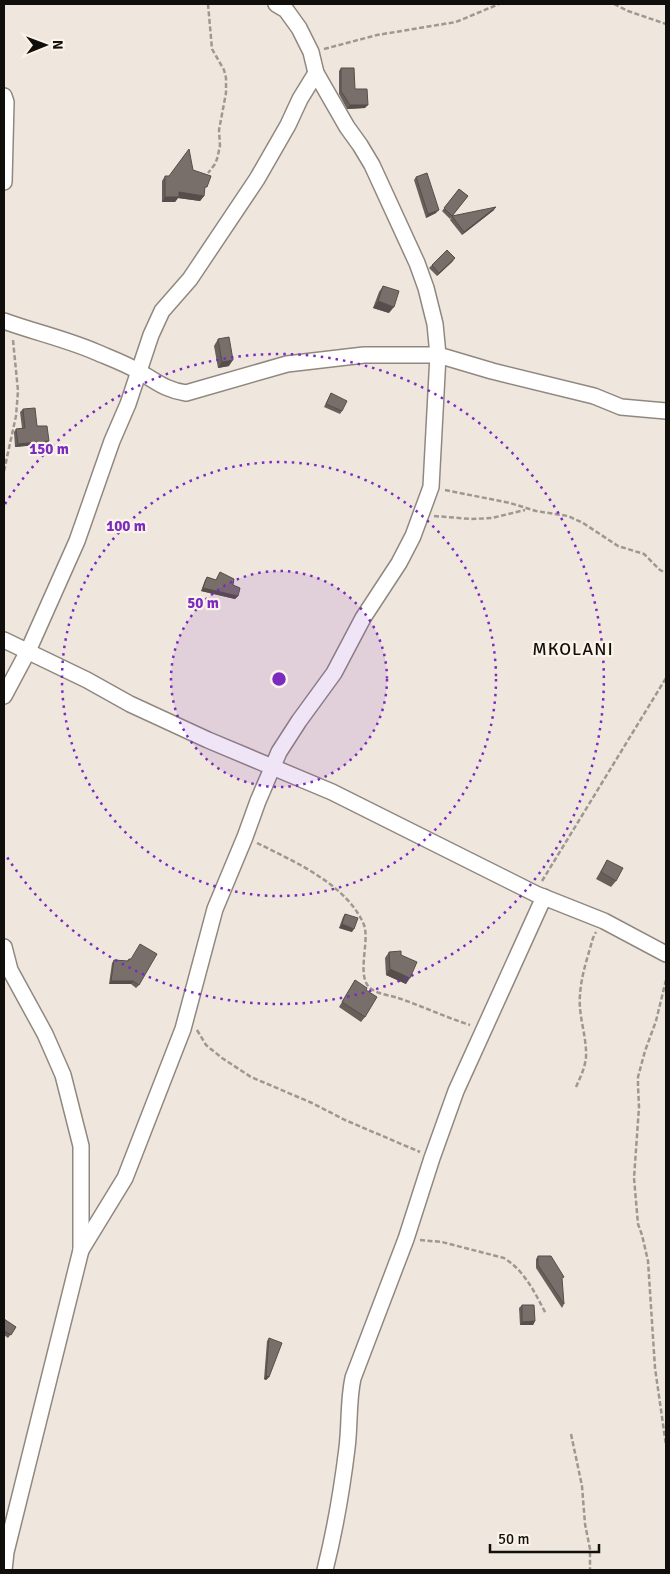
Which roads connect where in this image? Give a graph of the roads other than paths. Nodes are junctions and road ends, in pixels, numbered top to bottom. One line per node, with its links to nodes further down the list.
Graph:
1 (276, 4): 2 (street)
2 (316, 73): 6 (street); 7 (street)
3 (4, 96): 4 (street)
4 (4, 182)
5 (7, 322): 7 (street)
6 (438, 355): 7 (street); 8 (street); 12 (street)
7 (139, 372): 10 (street)
8 (666, 411)
9 (4, 640): 10 (street)
10 (28, 651): 11 (street); 12 (street)
11 (4, 696)
12 (273, 768): 13 (street); 16 (street)
13 (540, 895): 15 (street); 18 (street)
14 (4, 947): 16 (street)
15 (666, 954)
16 (81, 1250): 17 (street)
17 (4, 1570)
18 (326, 1570)

